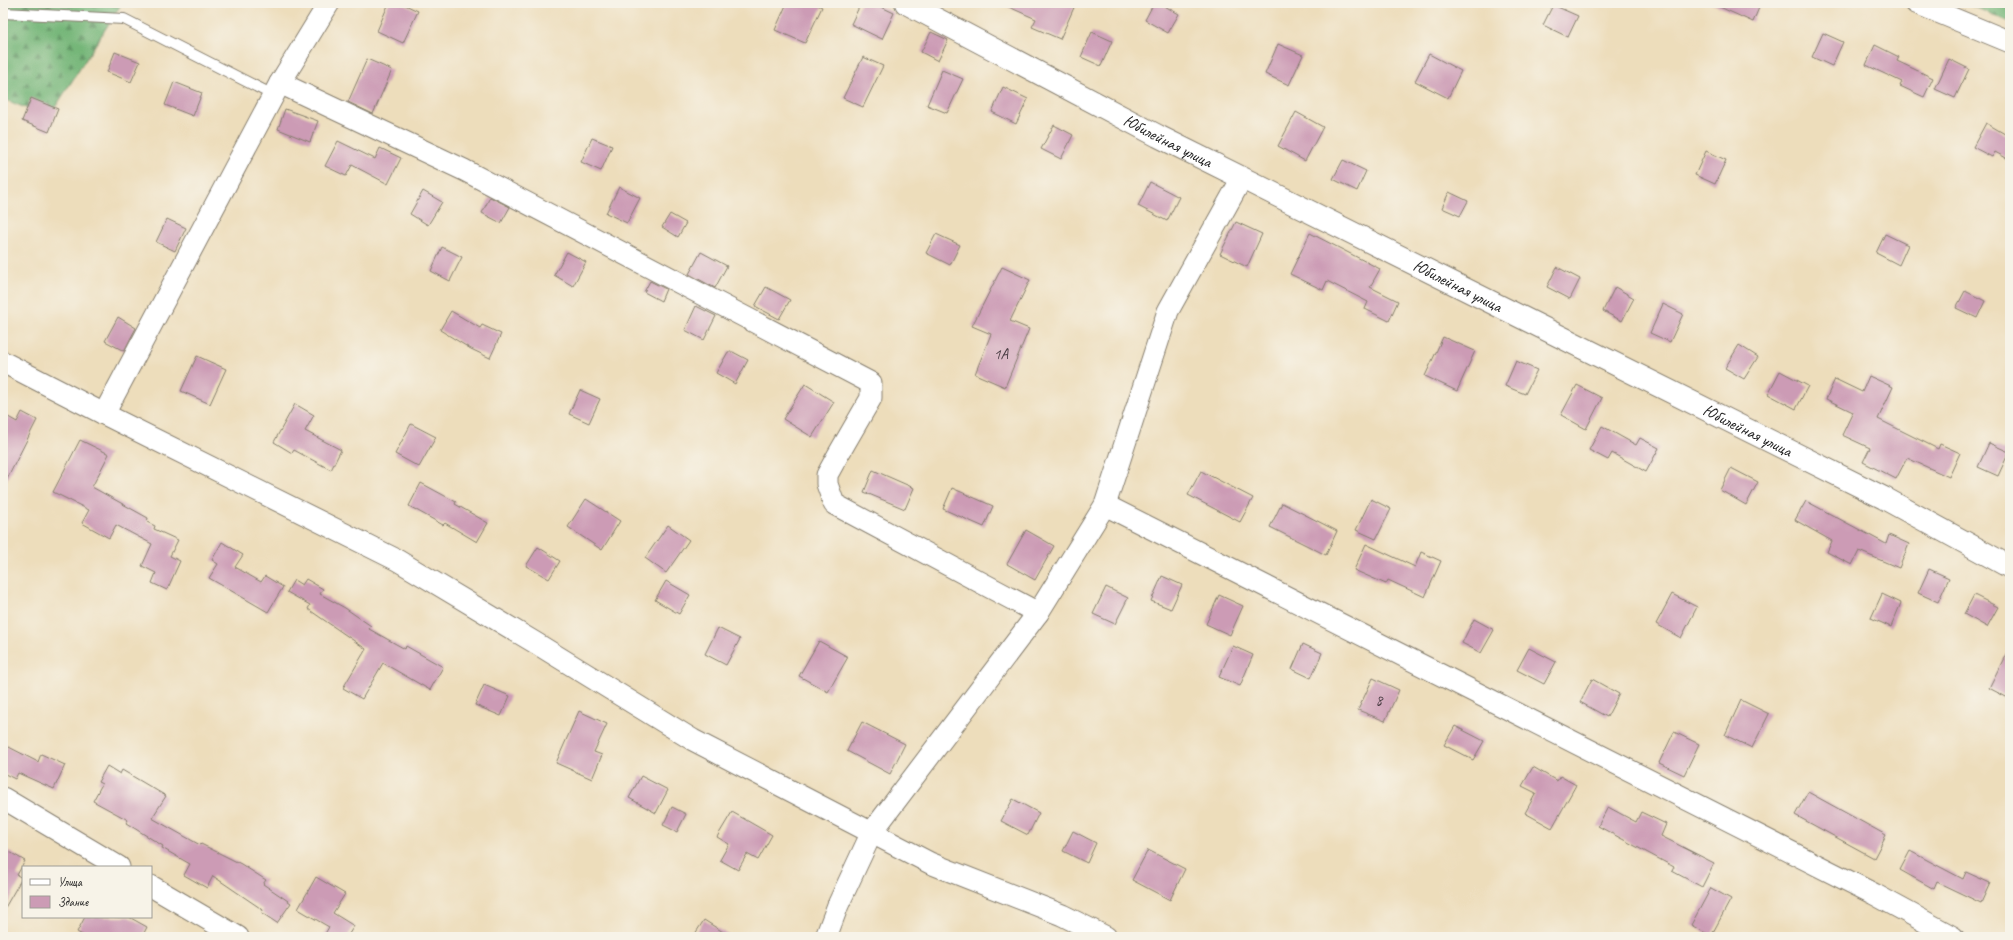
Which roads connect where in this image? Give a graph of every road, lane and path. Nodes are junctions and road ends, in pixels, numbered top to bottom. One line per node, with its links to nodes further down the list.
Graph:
1 (329, 3): 6 (street)
2 (906, 3): 7 (street, Юбилейная улица)
3 (1916, 3): 5 (street)
4 (3, 13): 6 (lane)
5 (2010, 42)
6 (277, 89): 9 (street); 12 (street)
7 (1242, 178): 10 (street); 11 (street, Юбилейная улица)
8 (3, 362): 9 (street)
9 (104, 414): 14 (street)
10 (1105, 505): 12 (street); 20 (street)
11 (2010, 567)
12 (1038, 613): 14 (street)
13 (3, 798): 15 (street)
14 (872, 832): 18 (street); 19 (street)
15 (117, 866)
16 (152, 887): 17 (street)
17 (238, 937)
18 (826, 937)
19 (1106, 937)
20 (1953, 937)

